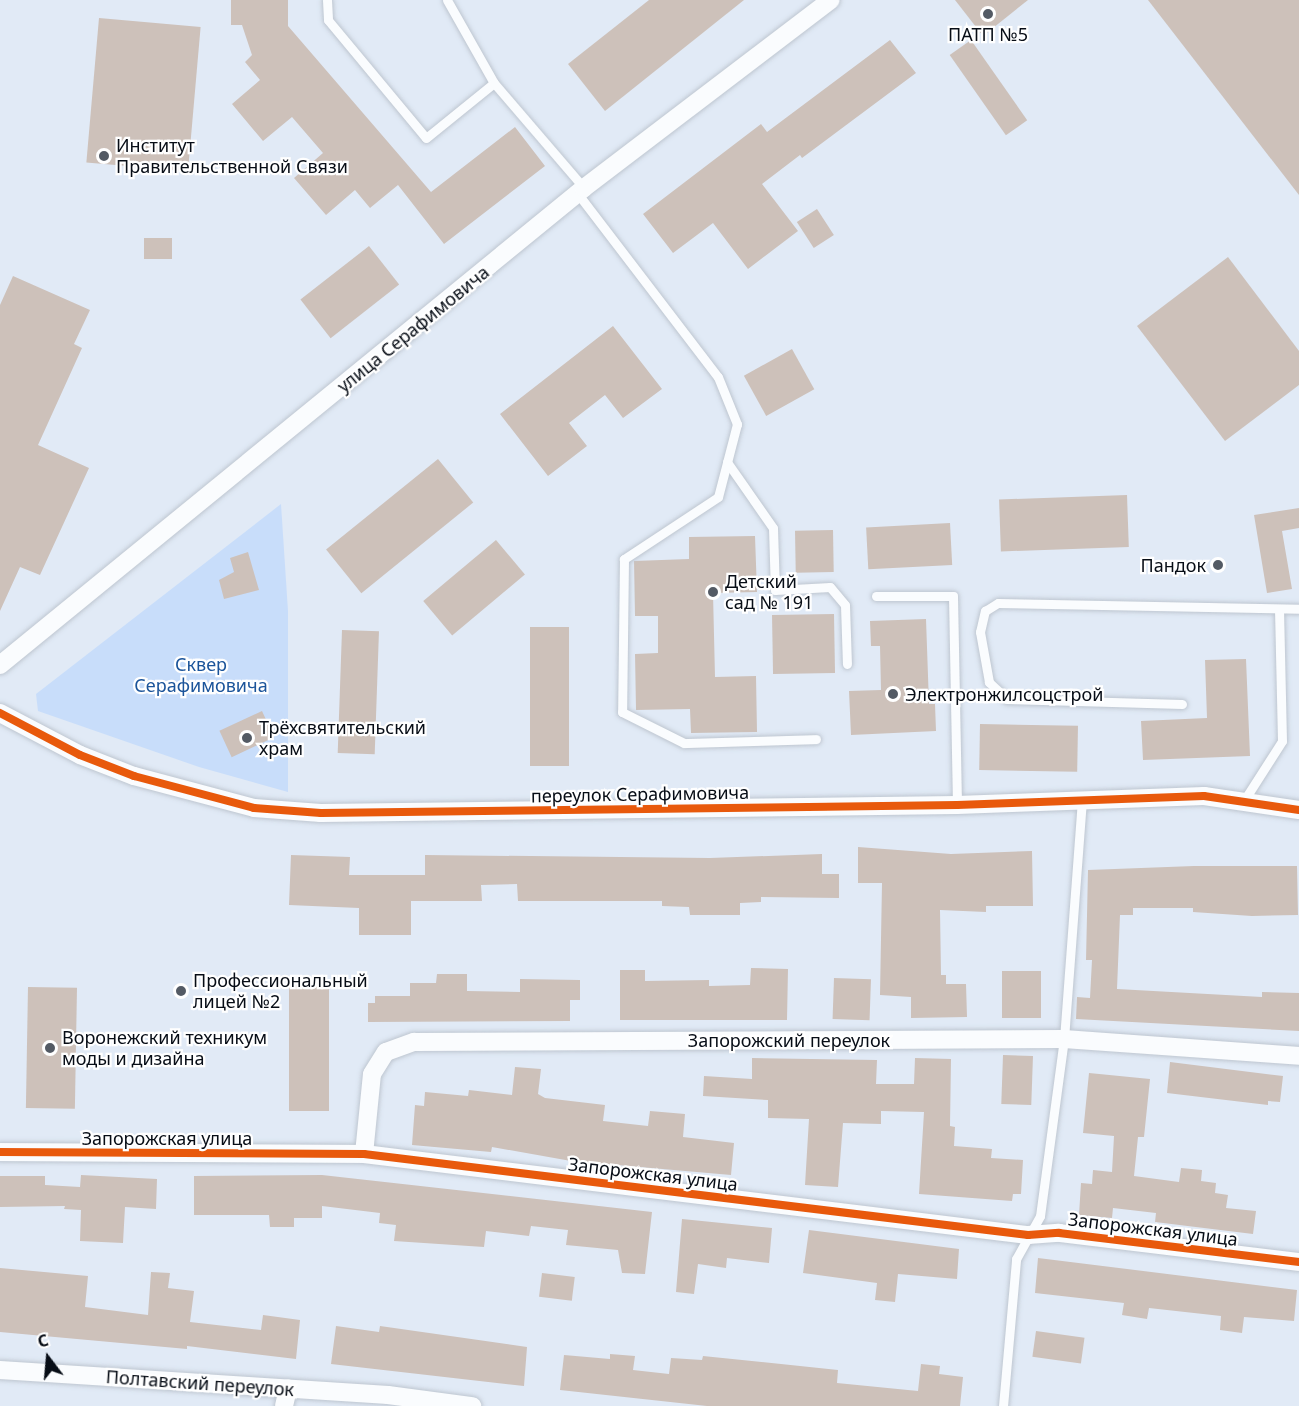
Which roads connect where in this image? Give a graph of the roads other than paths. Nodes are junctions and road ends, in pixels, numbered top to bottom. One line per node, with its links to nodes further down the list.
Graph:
1 (327, 0): 4 (lane)
2 (447, 0): 4 (lane)
3 (831, 0): 5 (street, улица Серафимовича)
4 (494, 83): 5 (lane)
5 (581, 191): 6 (lane); 11 (street, улица Серафимовича)
6 (727, 462): 10 (lane); 14 (lane)
7 (876, 596): 17 (lane)
8 (1299, 609): 9 (lane)
9 (1279, 610): 12 (lane); 16 (lane)
10 (847, 664)
11 (0, 665)
12 (1182, 704)
13 (0, 713): 17 (street, переулок Серафимовича)
14 (816, 739)
15 (1082, 799): 16 (street, переулок Серафимовича); 17 (street, переулок Серафимовича); 19 (lane)
16 (1243, 802): 18 (street, переулок Серафимовича)
17 (957, 805)
18 (1299, 810)
19 (1064, 1039): 20 (street, Запорожский переулок); 22 (street, Запорожский переулок); 23 (lane)
20 (1299, 1056)
21 (0, 1152): 22 (street, Запорожская улица)
22 (363, 1154): 23 (street, Запорожская улица)
23 (1028, 1235): 24 (street, Запорожская улица); 28 (lane)
24 (1299, 1262)
25 (0, 1370): 26 (street, Полтавский переулок)
26 (286, 1397): 27 (street, Полтавский переулок)
27 (472, 1406)
28 (1003, 1406)

